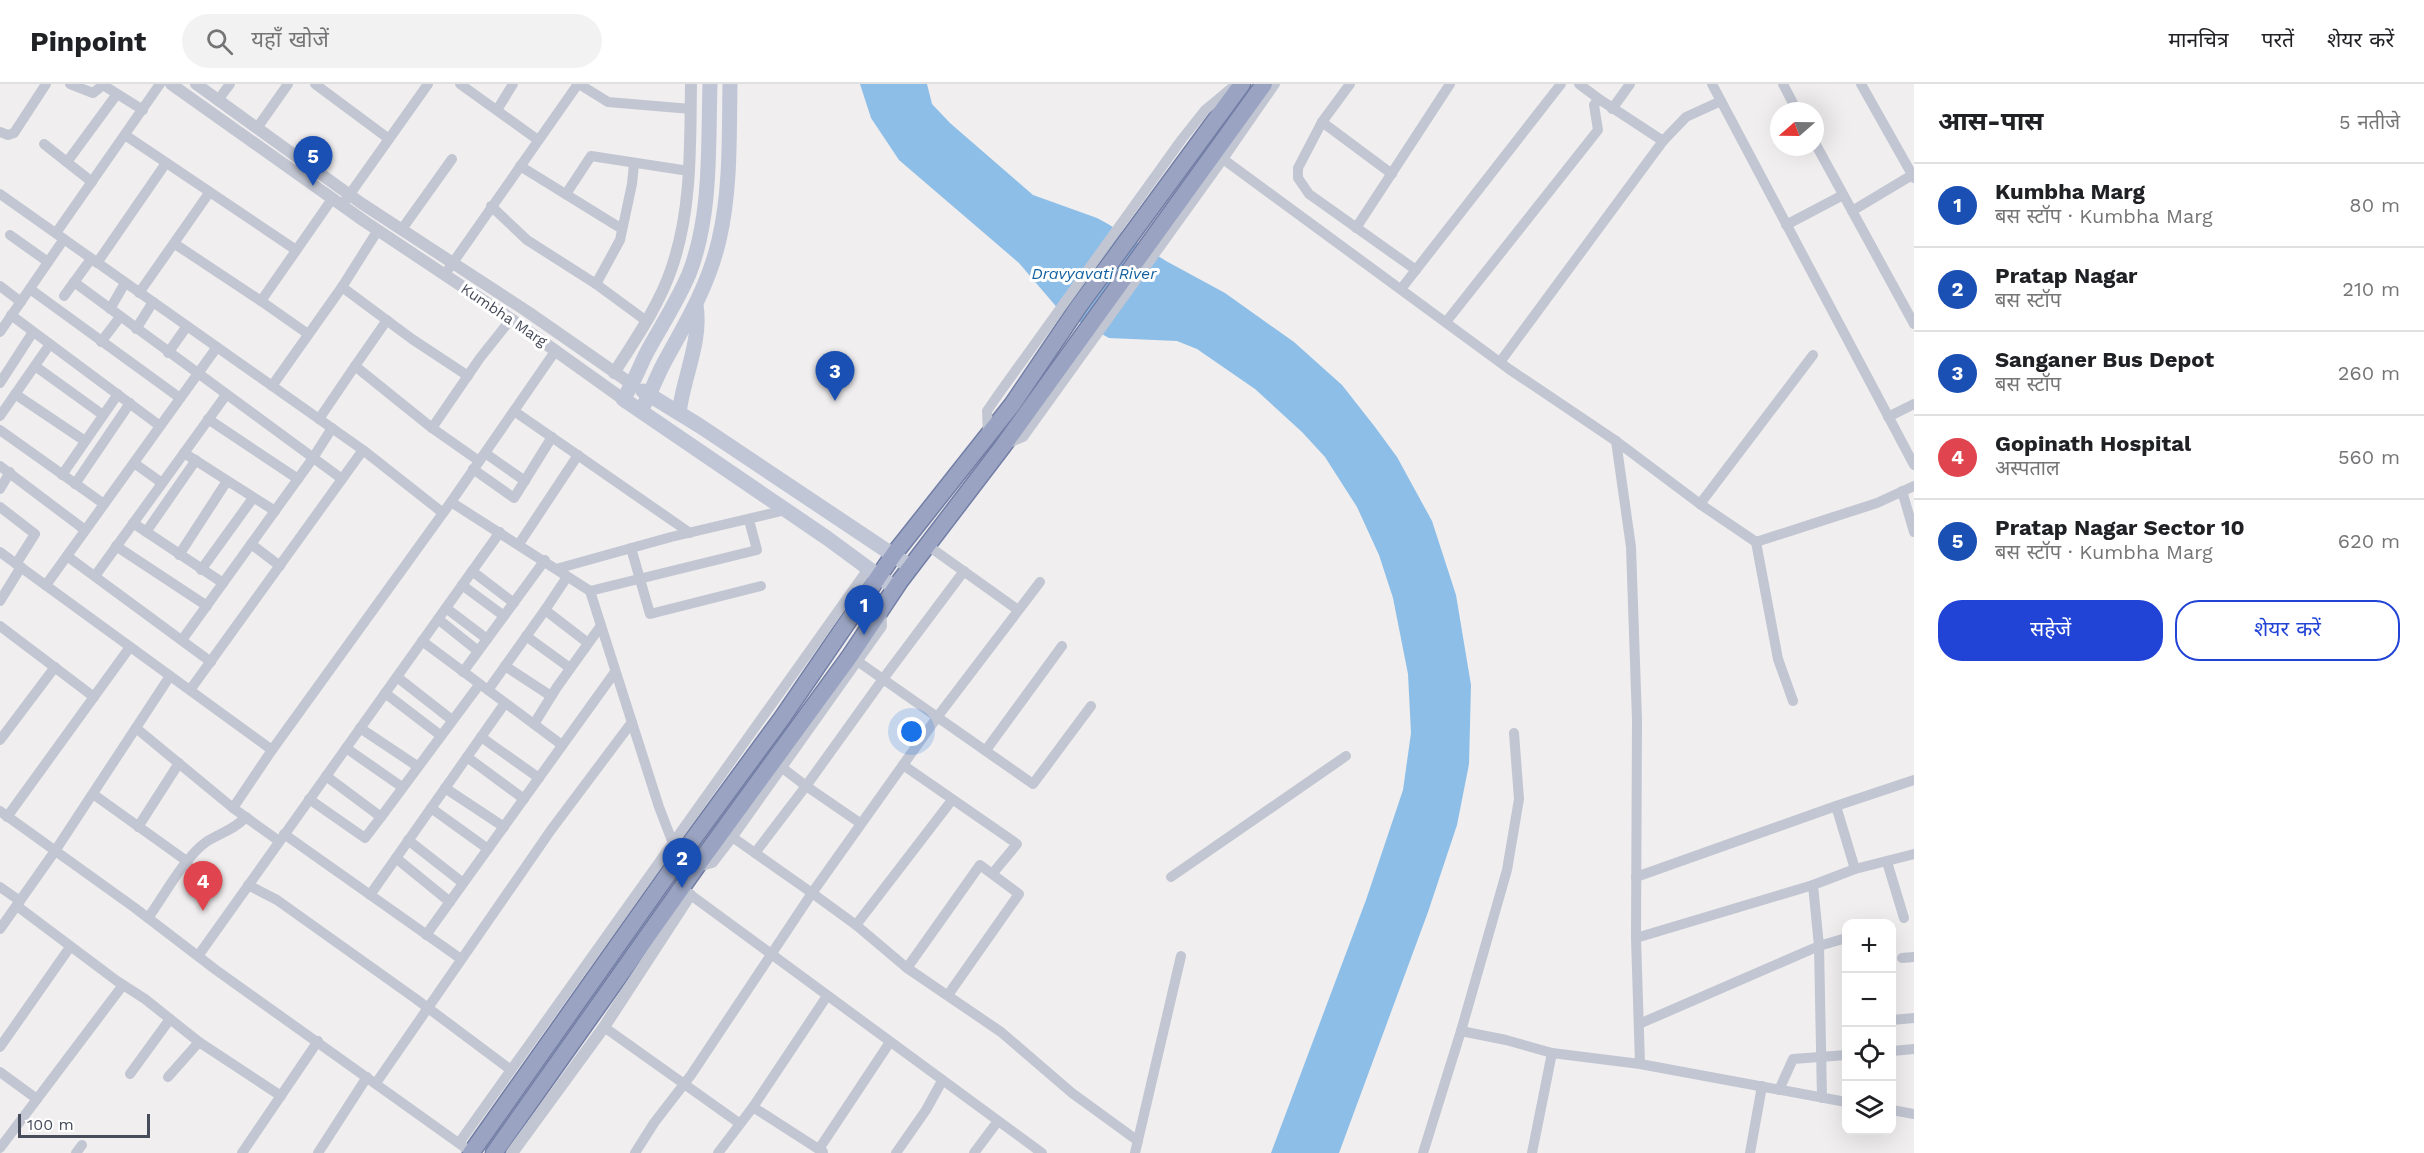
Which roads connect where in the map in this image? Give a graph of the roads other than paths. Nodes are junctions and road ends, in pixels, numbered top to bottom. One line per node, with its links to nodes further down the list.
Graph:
1 (46, 84): 40 (street)
2 (70, 84): 28 (street)
3 (160, 84): 35 (street)
4 (171, 84): 62 (street, Kumbha Marg)
5 (196, 84): 30 (street, Kumbha Marg)
6 (230, 84): 30 (street)
7 (288, 84): 39 (street)
8 (315, 84): 42 (street)
9 (460, 84): 36 (street)
10 (513, 84): 36 (street)
11 (579, 84): 34 (street); 43 (street)
12 (691, 84): 34 (street)
13 (710, 84): 120 (main road)
14 (730, 84): 91 (main road)
15 (1237, 84): 141 (street)
16 (1242, 84): 117 (highway)
17 (1264, 84): 37 (highway)
18 (1275, 84): 37 (street)
19 (1350, 84): 38 (street)
20 (1450, 84): 54 (street)
21 (1561, 84): 77 (street)
22 (1580, 84): 29 (street)
23 (1630, 84): 33 (street)
24 (1712, 84): 31 (street)
25 (1783, 84): 32 (street)
26 (1861, 84): 55 (street)
27 (423, 86): 42 (street)
28 (117, 94): 35 (street); 49 (street)
29 (1599, 99): 33 (street); 98 (street)
30 (218, 100): 39 (street, Kumbha Marg)
31 (1721, 101): 44 (street); 65 (street)
32 (1792, 102)
33 (1612, 108): 44 (street)
34 (691, 109): 53 (street)
35 (143, 110): 41 (street)
36 (497, 110): 43 (street)
37 (1248, 113): 48 (street); 117 (highway)
38 (1322, 122): 54 (street); 66 (street)
39 (257, 128): 60 (street, Kumbha Marg)
40 (0, 132)
41 (125, 135): 50 (street); 56 (street)
42 (389, 139): 60 (street)
43 (538, 140): 52 (street)
44 (1663, 141): 111 (street)
45 (44, 144): 49 (street)
46 (1822, 156): 61 (street)
47 (452, 159): 67 (street)
48 (1223, 159): 85 (street); 145 (street)
49 (67, 162): 56 (street)
50 (166, 163): 57 (street); 74 (street)
51 (634, 164): 53 (street); 59 (street); 68 (street)
52 (520, 166): 59 (street); 63 (street)
53 (690, 171): 97 (street)
54 (1392, 174): 66 (street)
55 (1913, 176): 64 (street)
56 (92, 182): 71 (street)
57 (209, 193): 72 (street); 73 (street)
58 (0, 194): 71 (street)
59 (566, 194): 68 (street)
60 (349, 195): 62 (street); 67 (street, Kumbha Marg)
61 (1843, 195): 64 (street); 65 (street)
62 (337, 203): 69 (street, Kumbha Marg); 73 (street)
63 (491, 206): 76 (street); 81 (street)
64 (1852, 211): 99 (street)
65 (1786, 225): 134 (street)
66 (1356, 228): 77 (street)
67 (402, 229): 76 (street, Kumbha Marg)
68 (622, 229): 81 (street)
69 (378, 230): 78 (street, Kumbha Marg); 83 (street)
70 (10, 235): 75 (street)
71 (60, 236): 74 (street); 75 (street)
72 (175, 244): 86 (street); 88 (street)
73 (296, 250): 88 (street)
74 (94, 261): 79 (street); 80 (street)
75 (48, 262): 84 (street)
76 (452, 262): 78 (street); 114 (street, Kumbha Marg)
77 (1416, 270): 85 (street)
78 (445, 274): 95 (street, Kumbha Marg)
79 (74, 282): 87 (street); 92 (street)
80 (125, 282): 86 (street); 92 (street)
81 (596, 284): 97 (street)
82 (0, 286): 89 (street)
83 (342, 287): 96 (street); 104 (street)
84 (30, 289): 89 (street); 105 (street)
85 (1401, 289): 98 (street)
86 (139, 293): 90 (street)
87 (64, 296)
88 (261, 301): 104 (street)
89 (21, 302): 93 (street)
90 (153, 302): 100 (street); 101 (street)
91 (696, 305): 124 (main road); 131 (main road)
92 (110, 309): 94 (street)
93 (10, 315): 102 (street); 103 (street)
94 (120, 317): 101 (street); 105 (street)
95 (511, 319): 108 (street, Kumbha Marg); 116 (street)
96 (387, 320): 113 (street); 116 (street)
97 (645, 320): 114 (street)
98 (1446, 322): 111 (street)
99 (1914, 324)
100 (187, 326): 107 (street); 109 (street)
101 (136, 329): 109 (street)
102 (0, 332)
103 (33, 332): 106 (street); 118 (street)
104 (308, 334): 119 (street)
105 (101, 342): 125 (street)
106 (50, 344): 112 (street); 122 (street)
107 (217, 347): 115 (street); 119 (street)
108 (556, 350): 126 (street, Kumbha Marg); 130 (street)
109 (168, 353): 115 (street)
110 (1813, 355): 168 (street)
111 (1500, 362): 144 (street)
112 (35, 366): 121 (street); 132 (street)
113 (356, 366): 136 (street); 139 (street)
114 (614, 373): 120 (street, Kumbha Marg)
115 (197, 374): 123 (street); 125 (street)
116 (468, 376): 139 (street)
117 (1038, 382): 141 (highway); 145 (highway)
118 (0, 383)
119 (272, 386): 136 (street)
120 (633, 386): 124 (main road, Kumbha Marg); 126 (main road)
121 (15, 394): 133 (street); 143 (street)
122 (118, 394): 127 (street); 132 (street)
123 (226, 395): 135 (street); 149 (street)
124 (650, 395): 129 (main road); 131 (main road, Kumbha Marg)
125 (180, 398): 137 (street)
126 (623, 399): 129 (main road, Kumbha Marg)
127 (130, 403): 137 (street); 161 (street)
128 (1914, 404): 134 (street)
129 (641, 410): 170 (main road, Kumbha Marg)
130 (514, 411): 142 (street); 151 (street)
131 (679, 413): 187 (main road, Kumbha Marg)
132 (103, 415): 143 (street)
133 (0, 416)
134 (1888, 417): 153 (street)
135 (208, 419): 147 (street); 156 (street)
136 (319, 419): 138 (street)
137 (160, 426): 152 (street)
138 (332, 428): 146 (street); 149 (street)
139 (432, 428): 151 (street)
140 (0, 430): 155 (street)
141 (988, 435): 187 (highway)
142 (552, 437): 148 (street); 159 (street)
143 (85, 441): 155 (street)
144 (1616, 441): 168 (street); 298 (street)
145 (1003, 446): 183 (highway)
146 (363, 450): 157 (street); 172 (street)
147 (184, 453): 150 (street); 160 (street)
148 (578, 455): 179 (street); 182 (street)
149 (313, 458): 156 (street); 157 (street)
150 (196, 460): 158 (street); 176 (street)
151 (479, 461): 159 (street); 159 (street); 166 (street)
152 (134, 463): 160 (street); 167 (street)
153 (1914, 465)
154 (5, 469): 163 (street); 175 (street)
155 (62, 474): 161 (street)
156 (298, 479): 171 (street)
157 (342, 479): 192 (street)
158 (227, 481): 165 (street); 188 (street)
159 (525, 481)
160 (162, 483): 174 (street)
161 (75, 484): 167 (street)
162 (1914, 486): 164 (street)
163 (0, 489)
164 (1902, 491): 178 (street); 180 (street)
165 (253, 498): 171 (street); 195 (street)
166 (451, 502): 172 (street); 177 (street)
167 (104, 504): 175 (street)
168 (1700, 504): 180 (street)
169 (0, 507): 191 (street)
170 (786, 510): 173 (street); 198 (main road, Kumbha Marg)
171 (275, 511): 181 (street)
172 (443, 513): 257 (street)
173 (748, 520): 179 (street); 201 (street)
174 (133, 523): 176 (street); 184 (street)
175 (85, 530): 189 (street)
176 (146, 532): 188 (street)
177 (500, 532): 182 (street); 196 (street)
178 (1914, 532)
179 (690, 533): 185 (street)
180 (1756, 542): 242 (street)
181 (251, 543): 192 (street); 203 (street)
182 (519, 544): 190 (street)
183 (927, 545): 193 (highway); 197 (street)
184 (116, 546): 199 (street); 211 (street)
185 (631, 548): 194 (street); 201 (street)
186 (0, 552): 191 (street)
187 (894, 554): 193 (main road, Kumbha Marg); 198 (highway)
188 (179, 555): 195 (street)
189 (67, 556): 199 (street); 204 (street)
190 (545, 560): 194 (street); 210 (street)
191 (18, 566): 204 (street); 209 (street)
192 (280, 566): 228 (street)
193 (911, 567): 207 (highway)
194 (556, 569): 200 (street)
195 (201, 570): 203 (street)
196 (472, 571): 205 (street); 210 (street)
197 (964, 571): 214 (street); 236 (street)
198 (874, 573): 207 (main road, Kumbha Marg); 288 (highway)
199 (94, 576): 221 (street)
200 (567, 577): 208 (street); 213 (street)
201 (641, 580): 206 (street); 208 (street)
202 (1040, 582): 214 (street)
203 (223, 583): 211 (street)
204 (46, 585): 225 (street)
205 (462, 585): 212 (street); 215 (street)
206 (761, 586)
207 (895, 588): 227 (highway)
208 (590, 591): 218 (street)
209 (0, 601)
210 (514, 603): 215 (street)
211 (207, 606): 221 (street)
212 (446, 608): 216 (street); 220 (street)
213 (545, 610): 219 (street); 223 (street)
214 (1018, 610): 245 (street)
215 (504, 616): 220 (street)
216 (438, 619): 222 (street); 226 (street)
217 (0, 626): 230 (street)
218 (600, 627): 223 (street); 233 (street)
219 (526, 636): 229 (street); 231 (street)
220 (487, 639): 226 (street)
221 (182, 640): 228 (street)
222 (422, 641): 232 (street); 235 (street)
223 (588, 643): 231 (street)
224 (1062, 646): 258 (street)
225 (130, 647): 234 (street); 241 (street)
226 (478, 651): 232 (street)
227 (853, 659): 236 (street); 262 (highway)
228 (211, 662): 238 (street)
229 (505, 666): 237 (street); 240 (street)
230 (55, 667): 241 (street); 253 (street)
231 (570, 668): 240 (street)
232 (463, 672): 237 (street)
233 (615, 672): 247 (street); 255 (street)
234 (170, 676): 238 (street); 249 (street)
235 (397, 677): 239 (street); 246 (street)
236 (883, 679): 245 (street); 268 (street)
237 (483, 688): 243 (street); 246 (street)
238 (190, 690): 257 (street)
239 (385, 693): 250 (street); 252 (street)
240 (551, 696): 248 (street)
241 (94, 697): 278 (street)
242 (1793, 701)
243 (505, 703): 248 (street); 254 (street)
244 (1091, 706): 258 (street)
245 (938, 716): 258 (street); 263 (street)
246 (452, 720): 252 (street)
247 (632, 722): 288 (street); 320 (street)
248 (534, 724): 255 (street)
249 (136, 728): 261 (street); 271 (street)
250 (360, 728): 256 (street); 264 (street)
251 (1514, 733): 331 (street)
252 (440, 735): 264 (street)
253 (1, 736)
254 (481, 737): 260 (street); 266 (street)
255 (562, 746): 266 (street)
256 (346, 748): 265 (street); 269 (street)
257 (272, 750): 276 (street)
258 (986, 750)
259 (1346, 756): 297 (street)
260 (466, 757): 270 (street); 273 (street)
261 (179, 763): 276 (street); 282 (street)
262 (777, 764): 268 (street); 284 (highway)
263 (903, 765): 274 (street); 281 (street)
264 (417, 766): 269 (street)
265 (326, 776): 272 (street); 280 (street)
266 (539, 778): 273 (street)
267 (1914, 780): 275 (street)
268 (806, 786): 281 (street); 290 (street)
269 (402, 787): 280 (street)
270 (445, 788): 277 (street); 283 (street)
271 (93, 794): 282 (street); 289 (street)
272 (309, 799): 280 (street); 285 (street)
273 (524, 800): 283 (street)
274 (952, 800): 296 (street); 310 (street)
275 (1836, 806): 295 (street); 298 (street)
276 (233, 808): 279 (street)
277 (431, 808): 286 (street); 287 (street)
278 (4, 814): 289 (street)
279 (246, 817): 285 (street); 293 (street)
280 (381, 817)
281 (860, 823): 304 (street)
282 (138, 827): 293 (street)
283 (504, 827): 287 (street)
284 (727, 833): 290 (street); 303 (highway)
285 (282, 838): 300 (street); 305 (street)
286 (408, 840): 292 (street); 299 (street)
287 (488, 849): 299 (street)
288 (678, 849): 342 (street); 361 (highway)
289 (55, 852): 307 (street); 308 (street)
290 (755, 853): 304 (street)
291 (1914, 854): 294 (street)
292 (396, 858): 305 (street); 306 (street)
293 (188, 862): 308 (street)
294 (1887, 862): 295 (street); 309 (street)
295 (1855, 869): 301 (street)
296 (993, 873): 321 (street); 323 (street)
297 (1171, 877)
298 (1636, 877): 313 (street)
299 (463, 883): 306 (street)
300 (248, 885): 318 (street); 325 (street)
301 (1813, 885): 313 (street); 315 (street)
302 (0, 887): 307 (street)
303 (686, 892): 317 (street); 330 (street); 366 (highway)
304 (812, 893): 310 (street); 317 (street)
305 (370, 895): 312 (street)
306 (450, 902): 312 (street)
307 (18, 903): 311 (street); 316 (street)
308 (148, 918): 318 (street)
309 (1904, 918)
310 (856, 925): 321 (street)
311 (0, 929)
312 (426, 935): 320 (street)
313 (1636, 938): 329 (street)
314 (1842, 939): 315 (street)
315 (1818, 946): 329 (street); 340 (street)
316 (70, 947): 322 (street); 335 (street)
317 (771, 954): 324 (street); 348 (street)
318 (198, 956): 332 (street)
319 (1181, 956): 360 (street)
320 (461, 959): 325 (street)
321 (907, 968): 323 (street)
322 (123, 985): 327 (street); 353 (street)
323 (948, 995): 360 (street)
324 (827, 996): 334 (street); 355 (street)
325 (427, 1007): 342 (street); 346 (street)
326 (1914, 1018): 328 (street)
327 (170, 1019): 333 (street); 344 (street)
328 (1896, 1020)
329 (1639, 1024): 341 (street)
330 (604, 1027): 348 (street); 367 (street)
331 (1461, 1031): 338 (street); 374 (street)
332 (318, 1041): 346 (street); 351 (street)
333 (199, 1042): 345 (street); 351 (street)
334 (890, 1042): 347 (street); 363 (street)
335 (0, 1047)
336 (1914, 1049): 337 (street)
337 (1896, 1051)
338 (1552, 1053): 341 (street); 375 (street)
339 (1842, 1055): 340 (street)
340 (1820, 1057): 350 (street); 352 (street)
341 (1640, 1064): 349 (street)
342 (511, 1070): 361 (street)
343 (0, 1072): 353 (street)
344 (130, 1074)
345 (168, 1077)
346 (372, 1080): 361 (street); 365 (street)
347 (942, 1081): 358 (street); 370 (street)
348 (684, 1084): 359 (street); 368 (street)
349 (1761, 1086): 350 (street); 376 (street)
350 (1779, 1090): 352 (street)
351 (281, 1096): 364 (street)
352 (1822, 1098): 354 (street)
353 (37, 1099): 362 (street)
354 (1842, 1101)
355 (753, 1107): 359 (street); 363 (street)
356 (1896, 1111): 357 (street)
357 (1914, 1114)
358 (999, 1121): 371 (street); 372 (street)
359 (740, 1123): 369 (street)
360 (1138, 1141): 373 (street)
361 (467, 1150)
362 (1, 1151)
363 (822, 1151)
364 (242, 1153)
365 (318, 1153)
366 (494, 1153)
367 (512, 1153)
368 (635, 1153)
369 (718, 1153)
370 (896, 1153)
371 (974, 1153)
372 (1042, 1153)
373 (1135, 1153)
374 (1423, 1153)
375 (1532, 1153)
376 (1750, 1153)

